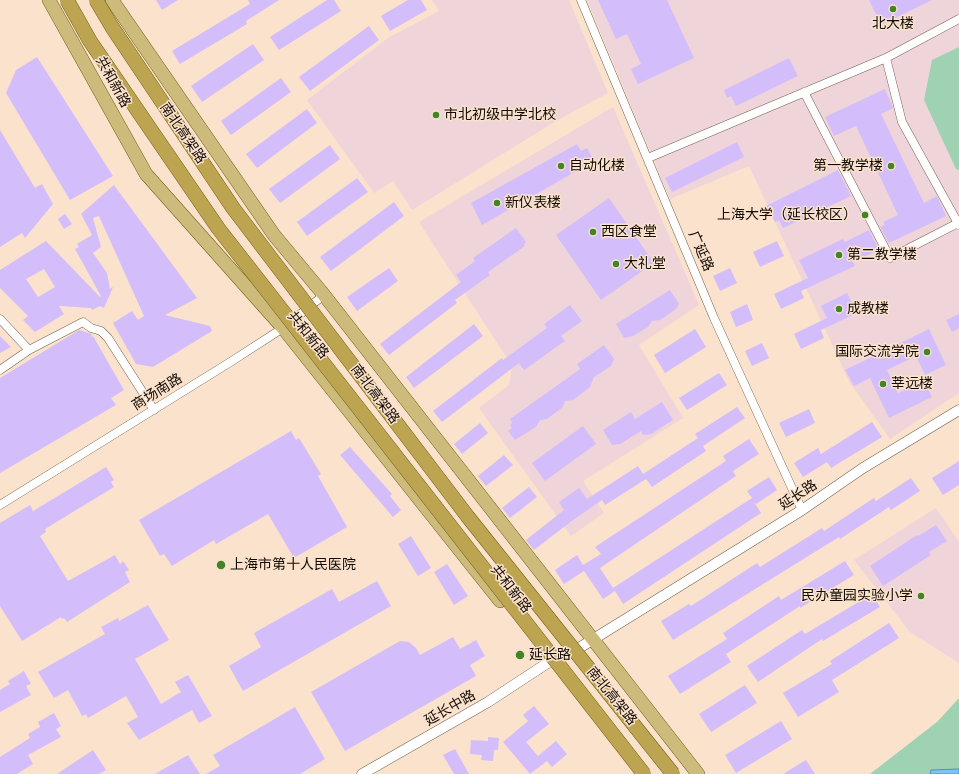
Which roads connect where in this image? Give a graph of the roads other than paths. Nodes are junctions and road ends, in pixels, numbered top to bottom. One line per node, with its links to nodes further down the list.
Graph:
1 (49, 0): 13 (main road, 共和新路)
2 (67, 0): 24 (highway, 南北高架路, bridge)
3 (96, 0): 25 (highway, 南北高架路, bridge)
4 (112, 0): 11 (main road)
5 (581, 0): 9 (street, 广延路)
6 (959, 19): 7 (street)
7 (886, 58): 8 (street); 10 (street)
8 (804, 92): 9 (street); 10 (street)
9 (648, 158): 19 (street, 广延路)
10 (958, 224)
11 (324, 295): 13 (street, 商场南路); 20 (main road)
12 (0, 319): 14 (street)
13 (283, 328): 16 (street, 商场南路); 21 (main road, 共和新路)
14 (29, 350): 15 (street); 16 (street)
15 (0, 370)
16 (154, 410): 18 (street, 商场南路)
17 (959, 410): 19 (street, 延长路)
18 (0, 505)
19 (802, 510): 20 (street, 延长路)
20 (592, 640): 21 (street, 延长路); 26 (main road)
21 (549, 662): 22 (street, 延长中路); 23 (main road, 共和新路)
22 (362, 774)
23 (636, 774)
24 (644, 774)
25 (673, 774)
26 (698, 774)

